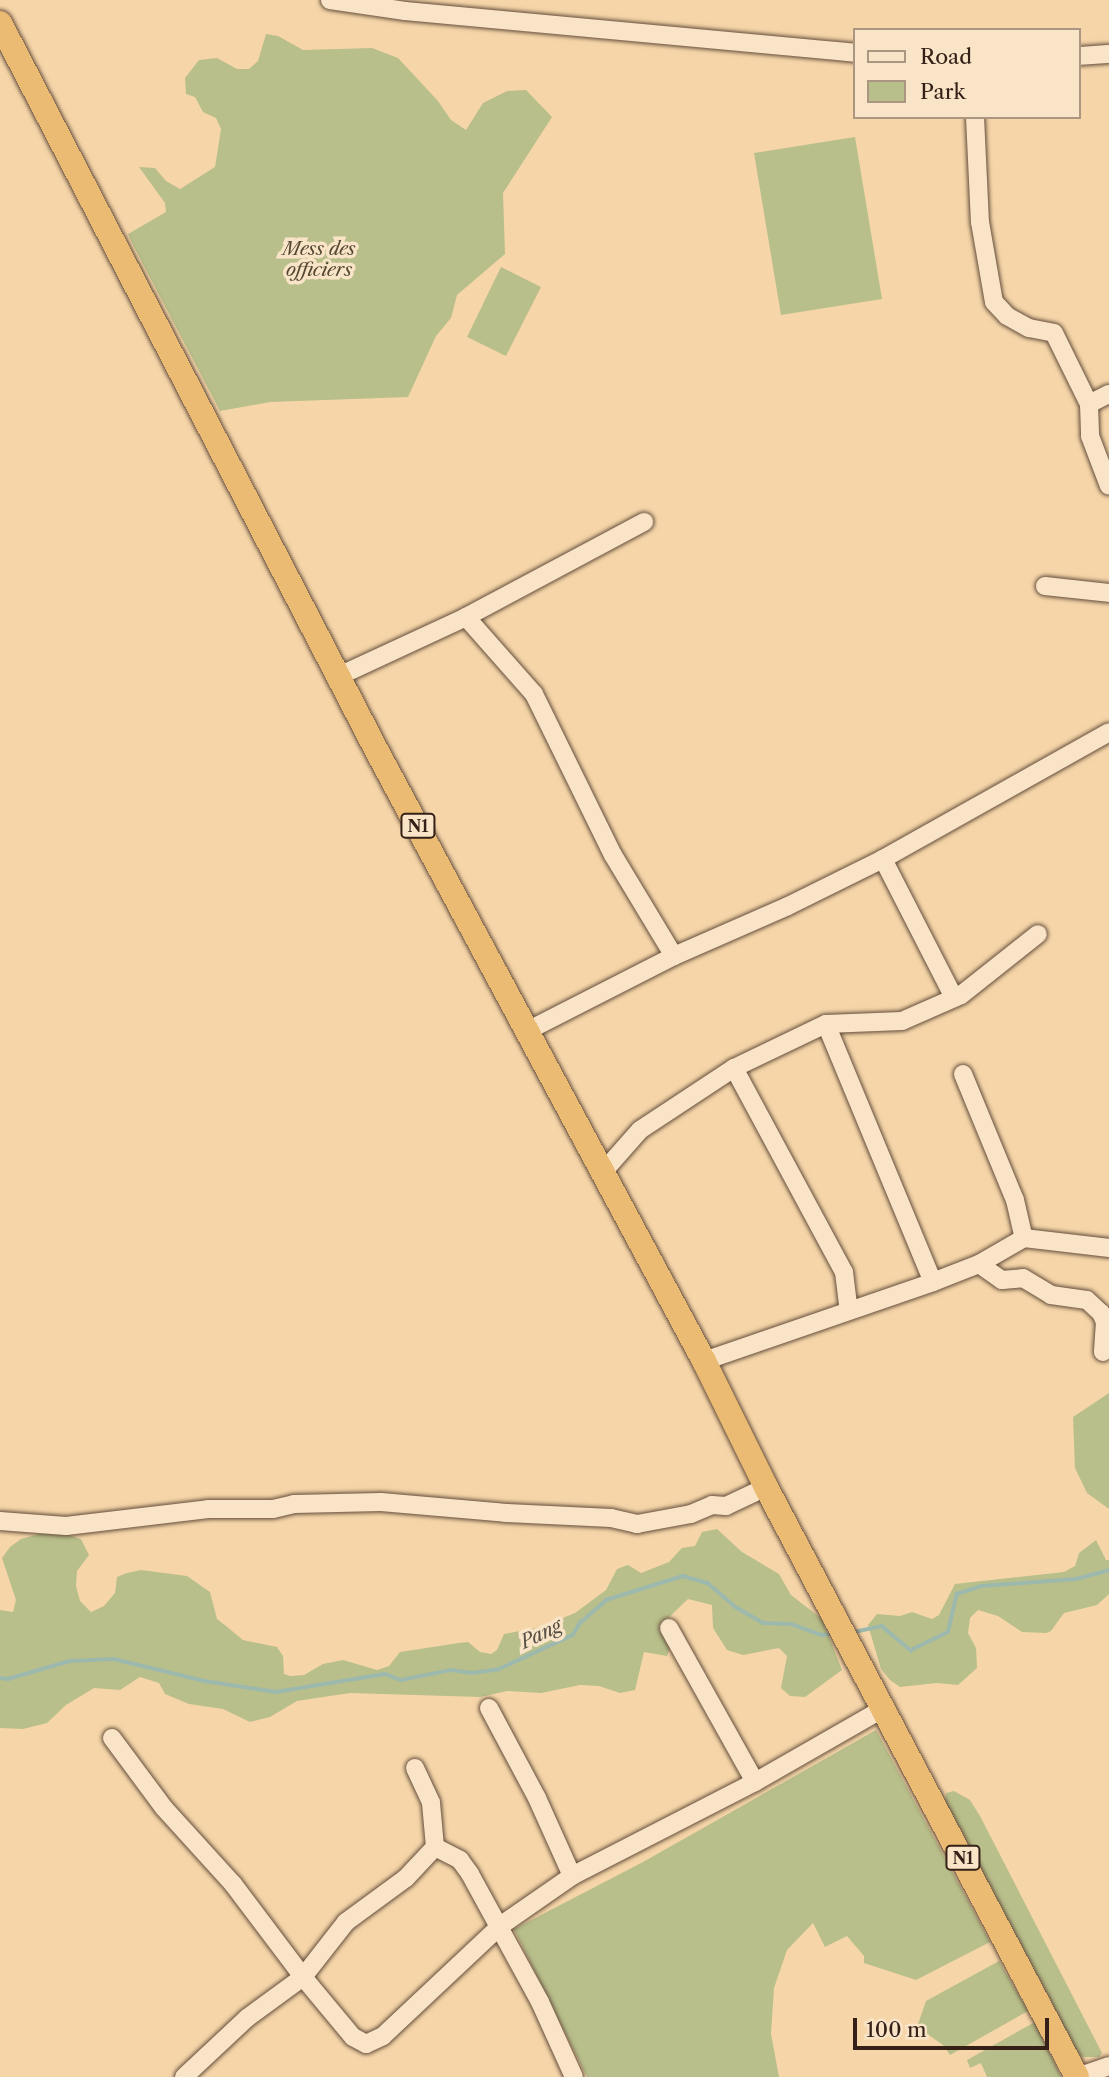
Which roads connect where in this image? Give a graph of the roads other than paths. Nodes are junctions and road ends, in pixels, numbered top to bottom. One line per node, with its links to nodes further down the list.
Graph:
1 (330, 0): 3 (street)
2 (0, 23): 14 (highway, N1)
3 (853, 53)
4 (1109, 54): 5 (street)
5 (1081, 56)
6 (975, 119): 8 (street)
7 (1109, 394): 8 (street)
8 (1090, 404): 9 (street)
9 (1109, 486)
10 (644, 522): 13 (street)
11 (1045, 586): 12 (street)
12 (1109, 593)
13 (466, 617): 14 (street); 18 (street)
14 (339, 676): 21 (highway, N1)
15 (1109, 732): 16 (street)
16 (883, 859): 18 (street); 19 (street)
17 (1038, 934): 19 (street)
18 (674, 956): 21 (street)
19 (954, 998): 20 (street)
20 (826, 1024): 22 (street); 28 (street)
21 (527, 1031): 24 (highway, N1)
22 (734, 1068): 24 (street); 29 (street)
23 (963, 1074): 25 (street)
24 (603, 1172): 31 (highway, N1)
25 (1024, 1238): 26 (street); 27 (street)
26 (1109, 1248)
27 (979, 1264): 28 (street); 30 (street)
28 (933, 1282): 29 (street)
29 (849, 1310): 31 (street)
30 (1103, 1352)
31 (704, 1361): 32 (highway, N1)
32 (765, 1487): 33 (street); 36 (highway, N1)
33 (0, 1521)
34 (669, 1628): 39 (street)
35 (489, 1708): 41 (street)
36 (884, 1708): 39 (street); 47 (highway, N1)
37 (111, 1738): 43 (street)
38 (415, 1768): 40 (street)
39 (755, 1782): 41 (street)
40 (435, 1847): 42 (street); 43 (street)
41 (572, 1876): 42 (street)
42 (500, 1926): 43 (street); 46 (street)
43 (303, 1977): 45 (street)
44 (1109, 2066): 47 (street)
45 (184, 2077)
46 (574, 2077)
47 (1077, 2077)

